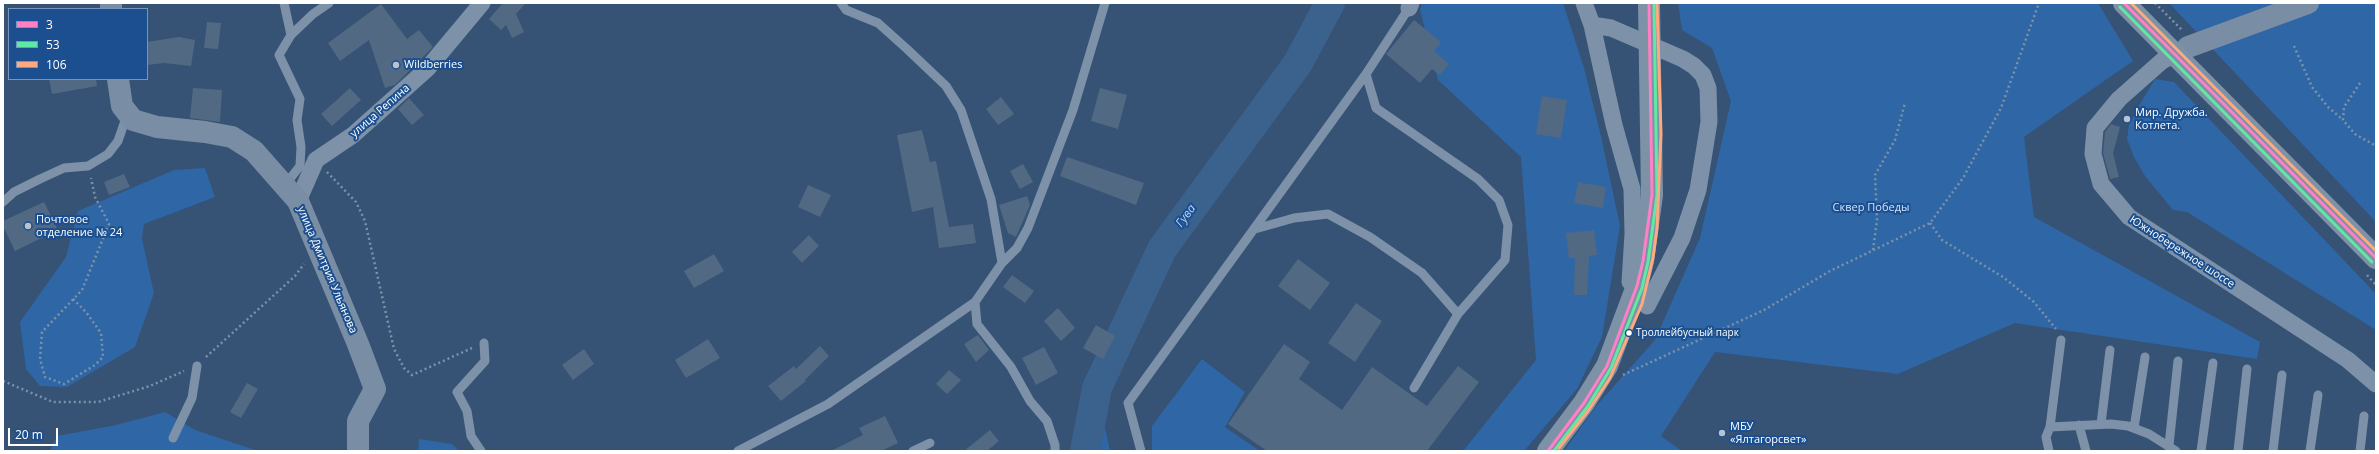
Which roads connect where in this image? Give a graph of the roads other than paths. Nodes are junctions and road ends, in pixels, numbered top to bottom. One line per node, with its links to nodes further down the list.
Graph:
1 (284, 3): 13 (lane)
2 (329, 3): 13 (lane)
3 (482, 3): 19 (street, улица Репина)
4 (841, 3): 24 (lane)
5 (1105, 3): 24 (lane)
6 (1584, 3): 12 (street)
7 (2124, 3): 14 (highway)
8 (2145, 3): 14 (highway)
9 (2308, 3): 14 (street)
10 (1655, 5): 15 (highway)
11 (1410, 6): 16 (lane)
12 (1592, 25): 26 (street); 28 (street)
13 (291, 35): 19 (lane)
14 (2180, 52): 22 (highway); 23 (highway); 38 (street, Южнобережное шоссе)
15 (1656, 71): 26 (highway); 28 (highway)
16 (1366, 74): 21 (lane); 27 (lane)
17 (118, 80): 18 (street)
18 (127, 115): 19 (street, улица Дмитрия Ульянова); 20 (lane)
19 (292, 193): 49 (street, улица Дмитрия Ульянова)
20 (3, 202)
21 (1255, 229): 27 (lane); 54 (lane)
22 (2376, 238)
23 (2376, 258)
24 (1002, 263): 25 (lane)
25 (975, 302): 51 (lane); 53 (lane)
26 (1647, 306): 56 (highway)
27 (1458, 314): 39 (lane)
28 (1621, 331): 55 (highway)
29 (2061, 340): 44 (lane)
30 (484, 343): 50 (lane)
31 (2110, 350): 42 (lane)
32 (2145, 357): 45 (lane)
33 (2178, 361): 48 (lane)
34 (2213, 363): 60 (lane)
35 (197, 366): 46 (lane)
36 (2247, 369): 61 (lane)
37 (2282, 375): 62 (lane)
38 (2376, 384)
39 (1414, 388)
40 (2318, 395): 63 (lane)
41 (2364, 416): 64 (lane)
42 (2101, 424): 43 (lane); 45 (lane)
43 (2079, 425): 44 (lane); 58 (lane)
44 (2050, 427): 57 (lane)
45 (2134, 428): 48 (lane)
46 (173, 438)
47 (930, 443): 52 (lane)
48 (2169, 445): 59 (lane)
49 (358, 451)
50 (480, 451)
51 (738, 451)
52 (913, 451)
53 (1054, 451)
54 (1141, 451)
55 (1548, 451)
56 (1564, 451)
57 (2049, 451)
58 (2086, 451)
59 (2176, 451)
60 (2201, 451)
61 (2238, 451)
62 (2273, 451)
63 (2310, 451)
64 (2360, 451)

